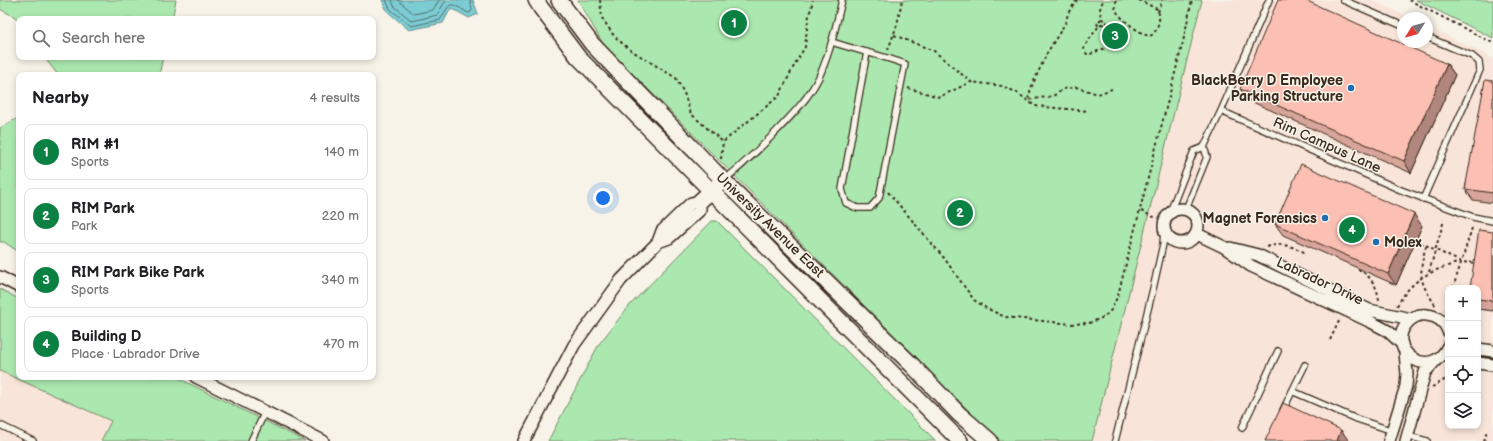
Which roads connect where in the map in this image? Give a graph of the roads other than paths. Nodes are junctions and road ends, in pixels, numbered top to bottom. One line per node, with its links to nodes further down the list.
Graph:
1 (536, 0): 13 (main road, University Avenue East)
2 (560, 0): 12 (main road, University Avenue East)
3 (842, 0): 8 (lane)
4 (1269, 0): 10 (lane)
5 (1343, 0): 6 (lane)
6 (1397, 23)
7 (1433, 40): 14 (lane)
8 (832, 42): 9 (lane); 12 (lane)
9 (867, 52): 9 (lane)
10 (1221, 111): 11 (lane); 14 (lane, Rim Campus Lane)
11 (1204, 147): 15 (lane); 16 (lane)
12 (723, 180): 13 (main road); 46 (main road, University Avenue East)
13 (706, 196): 44 (street); 45 (main road, University Avenue East)
14 (1423, 199): 17 (lane, Rim Campus Lane)
15 (1186, 209): 16 (street); 19 (street)
16 (1170, 212): 18 (street)
17 (1493, 221)
18 (1164, 230): 19 (street); 47 (lane)
19 (1196, 234): 20 (street, Labrador Drive)
20 (1224, 247): 23 (street, Labrador Drive); 25 (street, Labrador Drive)
21 (0, 278): 22 (street)
22 (16, 286)
23 (1411, 320): 24 (street); 25 (street)
24 (1445, 327)
25 (1403, 348): 29 (street, Labrador Drive); 39 (street)
26 (1481, 350): 28 (street)
27 (1278, 351): 38 (lane)
28 (1493, 352)
29 (1442, 359): 40 (street)
30 (1481, 363): 32 (street)
31 (1305, 365): 34 (lane)
32 (1493, 365)
33 (202, 380): 35 (street)
34 (1292, 391): 36 (lane); 39 (lane)
35 (266, 412): 42 (lane); 43 (street)
36 (1282, 412)
37 (0, 424): 41 (lane)
38 (1242, 428)
39 (1391, 436)
40 (1407, 438): 48 (lane)
41 (33, 441)
42 (251, 441)
43 (323, 441)
44 (524, 441)
45 (960, 441)
46 (990, 441)
47 (1115, 441)
48 (1427, 441)

